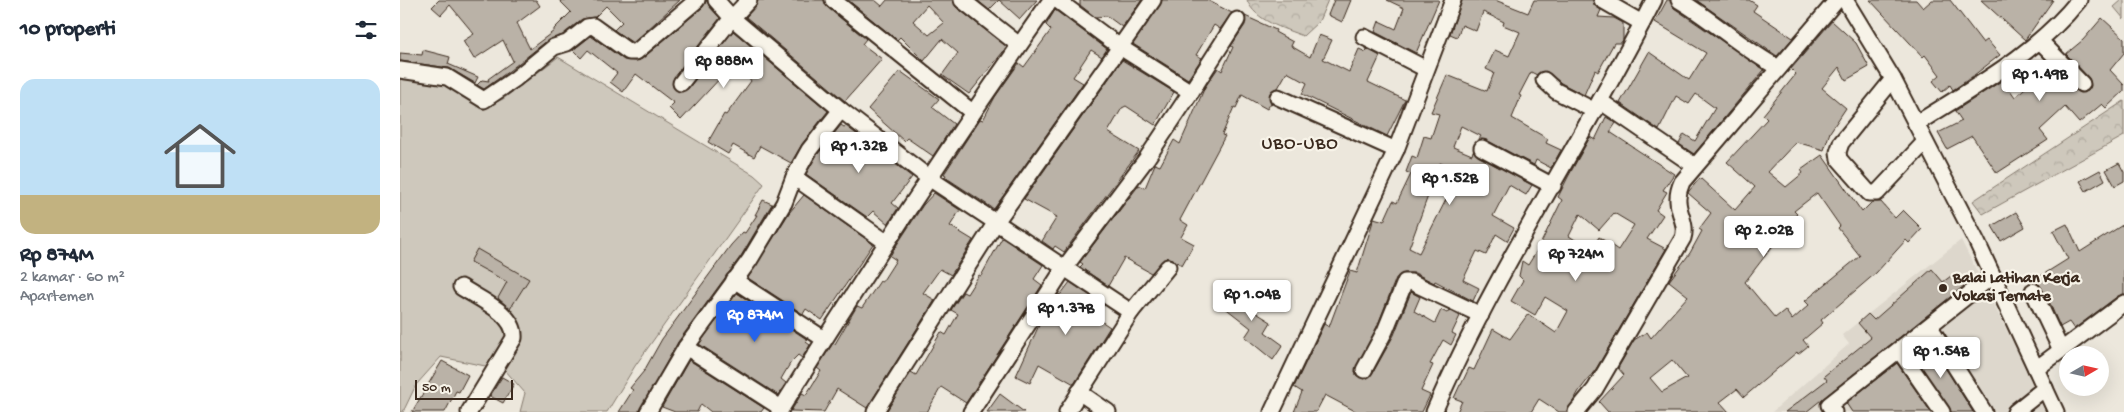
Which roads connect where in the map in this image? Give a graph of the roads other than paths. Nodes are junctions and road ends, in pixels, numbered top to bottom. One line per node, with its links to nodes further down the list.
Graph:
1 (697, 0): 25 (street)
2 (716, 0): 16 (street)
3 (749, 0): 16 (street)
4 (834, 0): 34 (street)
5 (962, 0): 21 (street)
6 (1051, 0): 21 (street)
7 (1058, 0): 22 (street)
8 (1153, 0): 22 (street)
9 (1453, 0): 24 (street)
10 (1602, 0): 18 (street)
11 (1654, 0): 18 (street)
12 (1679, 0): 23 (street)
13 (1836, 0): 23 (street)
14 (1845, 0): 26 (street)
15 (2079, 0): 20 (street)
16 (732, 18): 28 (street); 33 (street)
17 (1237, 20): 30 (street)
18 (1642, 23): 32 (street)
19 (1364, 37): 24 (street)
20 (2040, 41): 29 (street); 35 (street)
21 (1020, 45): 34 (street)
22 (1120, 46): 30 (street); 43 (street)
23 (1779, 68): 39 (street)
24 (1426, 69): 38 (street)
25 (400, 70)
26 (1893, 79): 35 (street); 36 (street)
27 (1544, 80): 32 (street)
28 (681, 83)
29 (2082, 84)
30 (1192, 92): 45 (street)
31 (1278, 97): 38 (street)
32 (1598, 106): 39 (street); 42 (street)
33 (841, 110): 40 (street); 41 (street)
34 (972, 112): 41 (street)
35 (1916, 124): 36 (street)
36 (1925, 142): 47 (street)
37 (1482, 148): 42 (street)
38 (1396, 150): 73 (street)
39 (1695, 166): 75 (street)
40 (794, 177): 44 (street); 48 (street)
41 (929, 178): 43 (street); 44 (street)
42 (1553, 186): 53 (street)
43 (996, 222): 45 (street); 69 (street)
44 (886, 242): 55 (street)
45 (1065, 267): 52 (street); 70 (street)
46 (1168, 267): 52 (street)
47 (1992, 276): 54 (street); 61 (street)
48 (734, 280): 55 (street); 58 (street)
49 (461, 287): 67 (street)
50 (2033, 291): 56 (street)
51 (2124, 303): 57 (street)
52 (1131, 312): 64 (street)
53 (1481, 316): 62 (street); 74 (street)
54 (1930, 327): 59 (street); 77 (street)
55 (824, 339): 65 (street)
56 (2059, 346)
57 (2066, 346)
58 (686, 347): 65 (street); 68 (street)
59 (1900, 350): 66 (street); 76 (street)
60 (2059, 352): 61 (street)
61 (2036, 369): 63 (street)
62 (1364, 370)
63 (2045, 388): 78 (street); 79 (street)
64 (1079, 392): 71 (street); 72 (street)
65 (780, 410)
66 (1828, 410)
67 (469, 412)
68 (648, 412)
69 (875, 412)
70 (971, 412)
71 (1067, 412)
72 (1108, 412)
73 (1272, 412)
74 (1434, 412)
75 (1576, 412)
76 (1942, 412)
77 (1984, 412)
78 (2015, 412)
79 (2056, 412)

